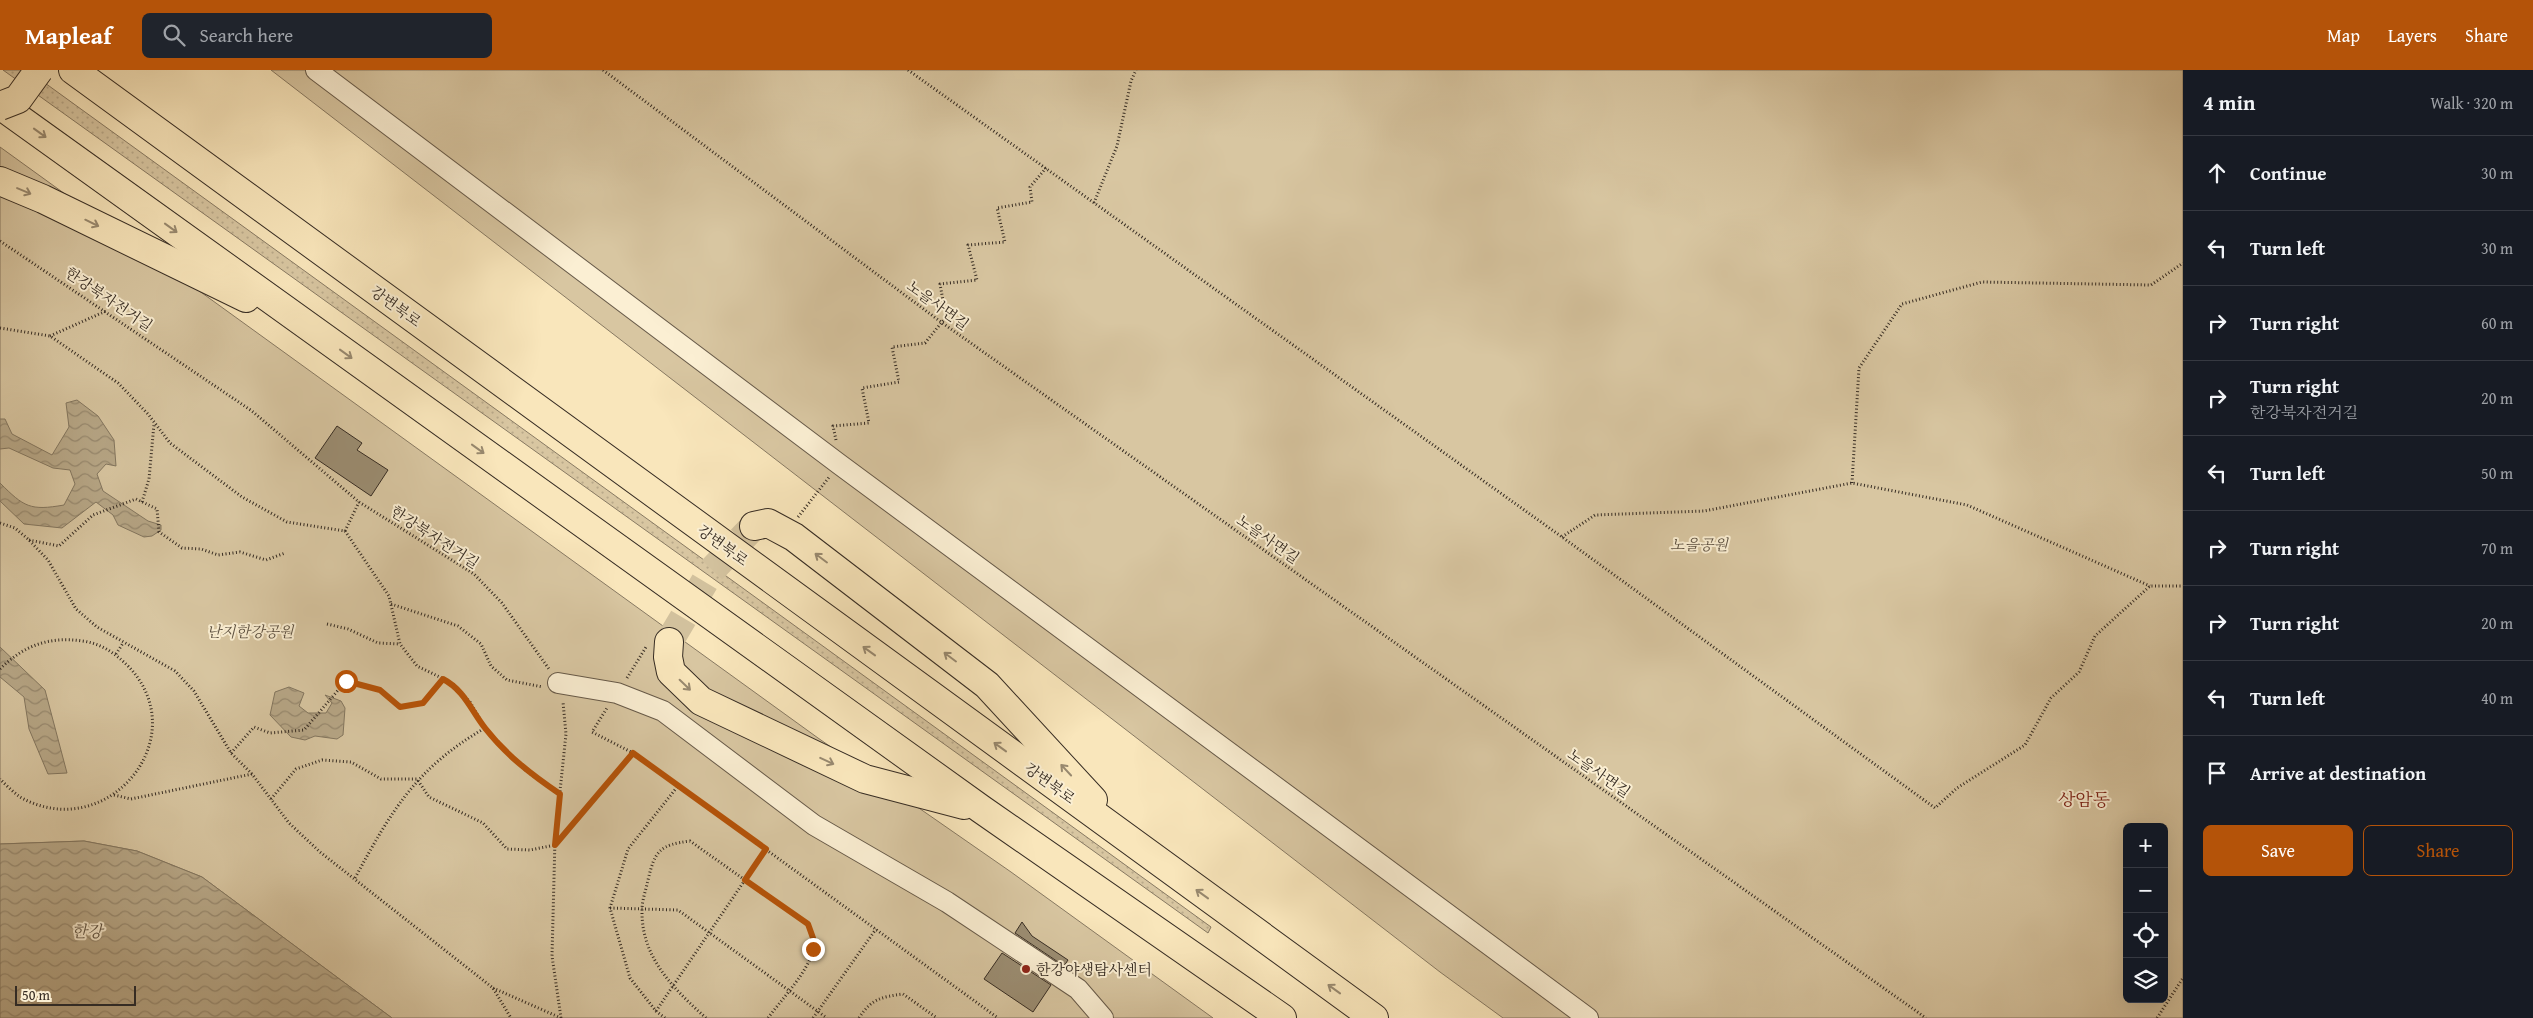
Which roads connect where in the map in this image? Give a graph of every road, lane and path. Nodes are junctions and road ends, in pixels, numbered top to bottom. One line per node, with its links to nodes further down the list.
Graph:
1 (39, 70): 8 (highway, bridge)
2 (74, 70): 9 (highway, 강변북로)
3 (94, 70): 9 (highway)
4 (316, 70): 21 (street)
5 (603, 70): 16 (path, 노을사면길)
6 (908, 70): 10 (path)
7 (1136, 70): 12 (path)
8 (0, 105): 18 (highway, one-way to 18)
9 (143, 121): 56 (highway, 강변북로, one-way to 9)
10 (1046, 168): 12 (path); 16 (path)
11 (0, 181): 18 (highway, one-way to 18)
12 (1094, 203): 29 (path)
13 (0, 241): 15 (path, 한강북자전거길)
14 (2183, 263): 22 (path)
15 (106, 310): 19 (path); 24 (path, 한강북자전거길)
16 (941, 322): 21 (path); 84 (path, 노을사면길)
17 (0, 328): 19 (path)
18 (314, 332): 54 (highway, one-way to 54)
19 (50, 336): 20 (path)
20 (154, 423): 23 (path); 28 (path)
21 (839, 464): 25 (path); 83 (street)
22 (1852, 483): 29 (path); 32 (path)
23 (142, 502): 30 (path); 31 (path)
24 (359, 502): 28 (path); 42 (path, 한강북자전거길)
25 (795, 522)
26 (0, 523): 30 (path)
27 (754, 526): 56 (highway, one-way to 27)
28 (344, 531): 34 (path)
29 (1562, 537): 32 (path)
30 (28, 539): 37 (path)
31 (285, 553)
32 (2150, 586): 33 (path)
33 (2183, 586)
34 (391, 604): 38 (path); 42 (path)
35 (327, 624): 38 (path)
36 (660, 641): 43 (path); 54 (highway, one-way to 54)
37 (123, 643): 39 (path); 45 (path)
38 (400, 644): 41 (path)
39 (116, 654): 40 (path); 51 (path)
40 (0, 669)
41 (443, 679): 44 (path); 45 (path)
42 (558, 683): 43 (street); 52 (path, 한강북자전거길)
43 (617, 693): 46 (path); 80 (street)
44 (485, 728): 49 (path); 52 (path)
45 (231, 753): 47 (path)
46 (633, 753): 50 (path); 55 (path)
47 (252, 774): 51 (path); 53 (path)
48 (0, 779): 51 (path)
49 (418, 779): 53 (path); 55 (path); 58 (path)
50 (678, 786): 57 (path); 60 (path)
51 (114, 794)
52 (560, 794): 55 (path, 한강북자전거길)
53 (271, 799): 58 (path)
54 (981, 809): 81 (highway)
55 (555, 845): 72 (path, 한강북자전거길)
56 (1134, 845): 82 (highway, 강변북로, one-way to 56)
57 (766, 849): 59 (path); 62 (path)
58 (355, 878): 66 (path)
59 (745, 880): 61 (path); 63 (path); 67 (path)
60 (610, 908): 61 (path); 68 (path)
61 (642, 909): 63 (path); 65 (path)
62 (876, 929): 69 (path); 70 (path)
63 (709, 933): 65 (path); 67 (path)
64 (2183, 978): 85 (path)
65 (672, 987): 68 (path); 74 (path)
66 (492, 988): 71 (path); 72 (path)
67 (789, 990): 69 (path); 75 (path)
68 (656, 1011): 73 (path)
69 (818, 1011): 76 (path); 77 (path)
70 (995, 1017)
71 (511, 1018)
72 (561, 1018)
73 (665, 1018)
74 (706, 1018)
75 (768, 1018)
76 (813, 1018)
77 (827, 1018)
78 (859, 1018): 79 (path)
79 (937, 1018)
80 (1103, 1018)
81 (1282, 1018)
82 (1374, 1018)
83 (1588, 1018)
84 (1926, 1018)
85 (2157, 1018)

